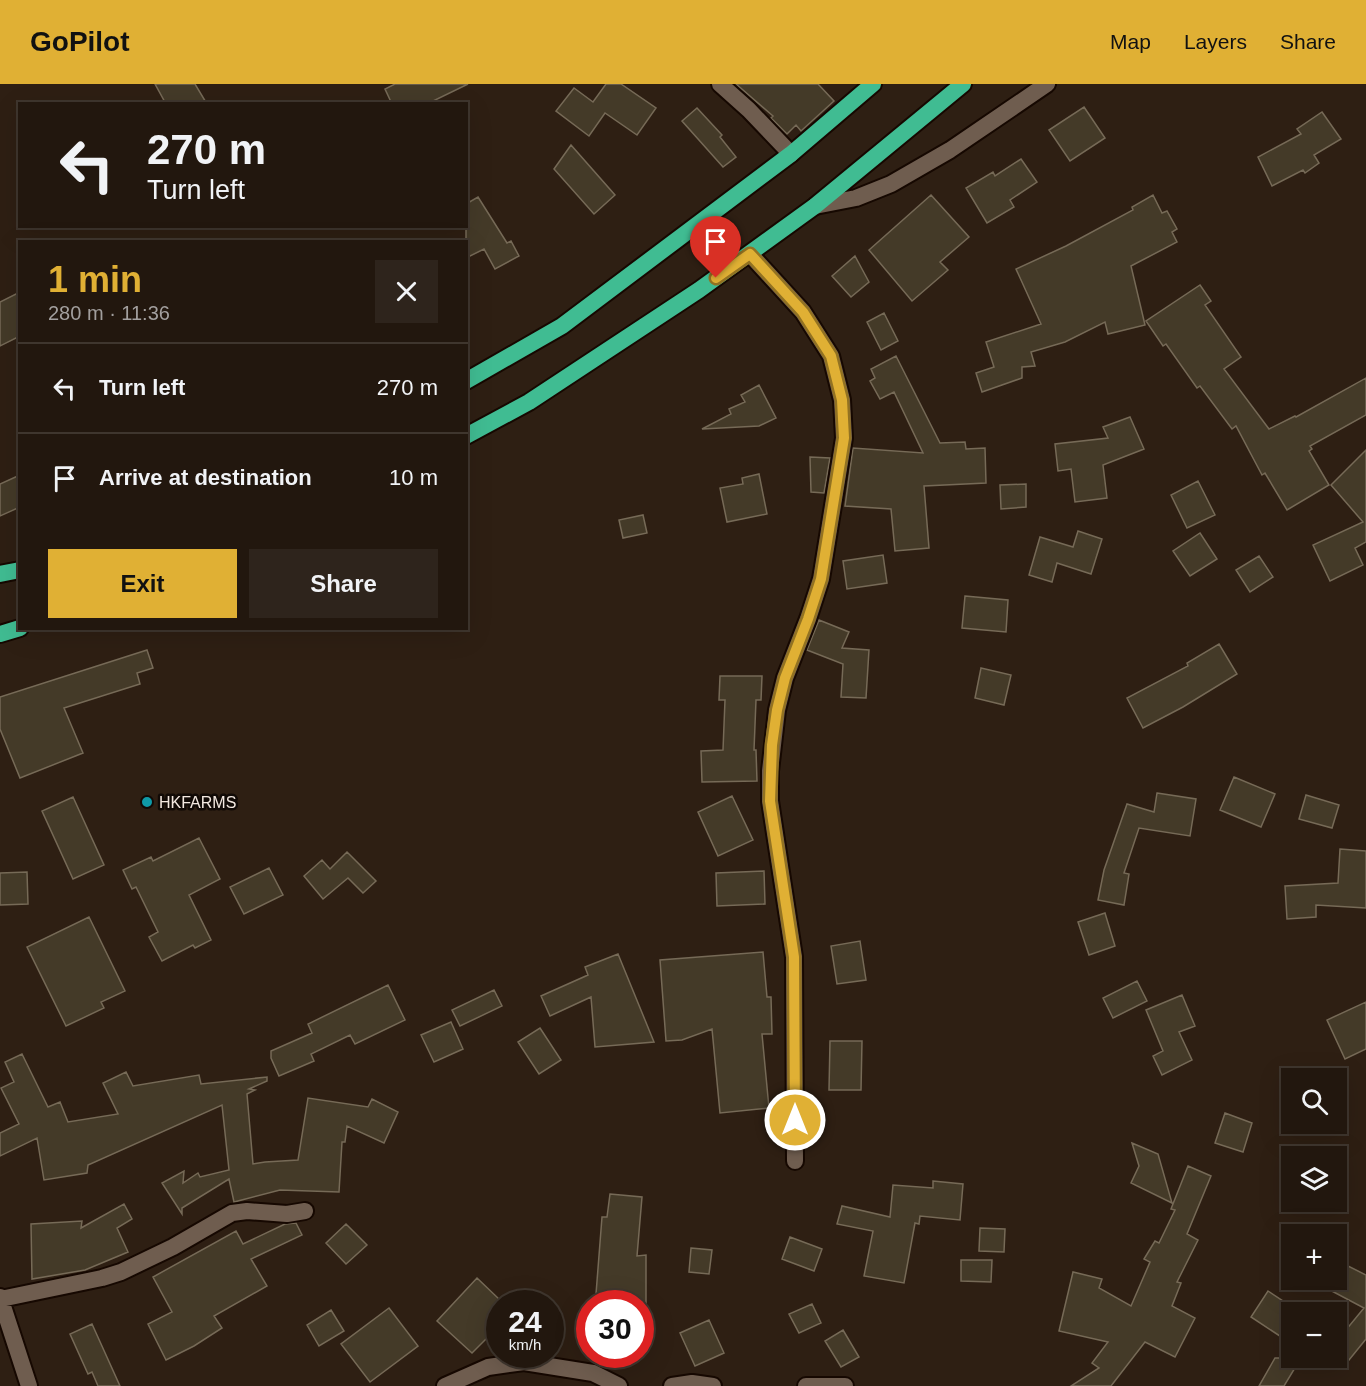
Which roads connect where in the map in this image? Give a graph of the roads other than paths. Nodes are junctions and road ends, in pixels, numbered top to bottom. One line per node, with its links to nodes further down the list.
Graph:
1 (720, 84): 5 (street)
2 (873, 84): 5 (highway)
3 (963, 84): 6 (highway)
4 (1047, 84): 6 (street)
5 (791, 154): 8 (highway)
6 (815, 206): 7 (highway)
7 (750, 254): 9 (highway); 12 (street)
8 (468, 380)
9 (468, 435)
10 (18, 570): 11 (highway)
11 (0, 574)
12 (795, 1161)
13 (305, 1210): 14 (street)
14 (0, 1298): 15 (street)
15 (29, 1386)
16 (445, 1386): 17 (street)
17 (619, 1386)
18 (672, 1386): 19 (street)
19 (713, 1386)
20 (806, 1386): 21 (street)
21 (845, 1386)

